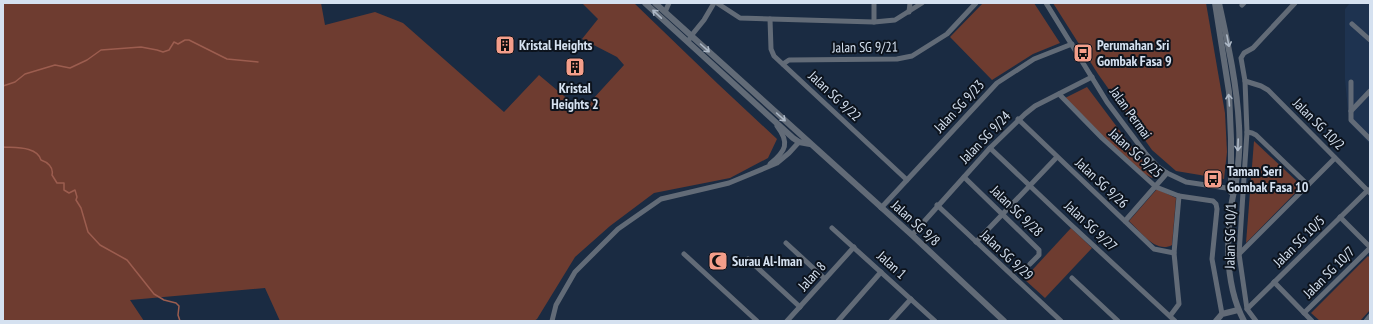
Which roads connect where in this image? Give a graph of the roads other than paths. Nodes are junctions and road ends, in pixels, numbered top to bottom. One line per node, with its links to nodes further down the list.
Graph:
1 (645, 3): 20 (street, one-way to 1)
2 (655, 3): 13 (street, Jalan SG 9/8)
3 (669, 3): 13 (street)
4 (715, 3): 15 (street); 18 (street)
5 (874, 3): 16 (street)
6 (910, 3): 14 (street)
7 (922, 3): 14 (street)
8 (976, 3): 22 (street, Jalan SG 9/21)
9 (1046, 3): 21 (street, Jalan Permai)
10 (1215, 3): 46 (street, one-way to 10)
11 (1219, 3): 46 (street, one-way to 46)
12 (1295, 3): 24 (street, Jalan SG 10/1)
13 (666, 12): 18 (street, Jalan SG 9/8)
14 (910, 12): 16 (street)
15 (770, 19): 16 (street); 22 (street, Jalan SG 9/22)
16 (874, 22)
17 (1352, 24): 19 (street)
18 (691, 36): 20 (street); 32 (street, Jalan SG 9/8, one-way to 32)
19 (1370, 40)
20 (688, 42): 29 (street)
21 (1072, 44): 23 (street, Jalan Permai); 42 (street, Jalan SG 9/23)
22 (784, 64): 42 (street, Jalan SG 9/22)
23 (1092, 77): 27 (street, Jalan SG 9/24); 40 (street, Jalan Permai)
24 (1245, 81): 31 (street, Jalan SG 10/1); 38 (street, Jalan SG 10/2)
25 (1351, 82): 28 (street)
26 (1370, 91): 28 (street)
27 (1059, 94): 30 (street, Jalan SG 9/24); 45 (street, Jalan SG 9/25)
28 (1350, 111): 33 (street)
29 (767, 114): 34 (street); 39 (street)
30 (1018, 119): 36 (street, Jalan SG 9/24); 37 (street, Jalan SG 9/26)
31 (1247, 132): 44 (street); 63 (street, Jalan SG 10/1)
32 (798, 133): 34 (street); 35 (street, Jalan SG 9/8)
33 (1370, 139)
34 (799, 142): 35 (street); 39 (street)
35 (810, 144): 50 (street, Jalan SG 9/8)
36 (990, 148): 41 (street, Jalan SG 9/24); 43 (street, Jalan SG 9/27)
37 (1057, 157): 43 (street); 53 (street, Jalan SG 9/26)
38 (1335, 158): 44 (street); 47 (street, Jalan SG 10/2)
39 (765, 168): 78 (street)
40 (1167, 174): 45 (street); 46 (street, Jalan Permai)
41 (964, 177): 49 (street, Jalan SG 9/24); 51 (street, Jalan SG 9/28)
42 (907, 180): 50 (street, Jalan SG 9/23)
43 (1030, 185): 51 (street); 76 (street, Jalan SG 9/27)
44 (1308, 185): 63 (street)
45 (1156, 188): 48 (street, Jalan SG 9/25); 53 (street)
46 (1232, 189): 62 (street)
47 (1369, 192): 52 (street, Jalan SG 10/5)
48 (1179, 196): 60 (street); 75 (street, Jalan SG 9/25)
49 (937, 205): 55 (street, Jalan SG 9/24); 56 (street, Jalan SG 9/29)
50 (881, 208): 55 (street, Jalan SG 9/8)
51 (1003, 214): 56 (street); 65 (street, Jalan SG 9/28)
52 (1340, 217): 59 (street); 69 (street, Jalan SG 10/5)
53 (1125, 221): 60 (street, Jalan SG 9/26)
54 (832, 228): 58 (street, Jalan 1)
55 (912, 235): 84 (street, Jalan SG 9/8)
56 (976, 242): 85 (street, Jalan SG 9/29)
57 (786, 243): 68 (street)
58 (854, 248): 66 (street, Jalan 1); 68 (street, Jalan 8)
59 (1370, 248): 74 (street, Jalan SG 10/7)
60 (1174, 253): 76 (street)
61 (684, 254): 79 (street)
62 (1228, 254): 63 (street); 73 (street)
63 (1239, 254): 72 (street, Jalan SG 10/1)
64 (748, 259): 71 (street)
65 (1030, 264)
66 (882, 272): 70 (street, Jalan 1); 81 (street)
67 (1072, 278): 86 (street)
68 (826, 279): 71 (street, Jalan 8)
69 (1274, 282): 72 (street, Jalan SG 10/5); 74 (street)
70 (911, 299): 82 (street); 83 (street, Jalan 1)
71 (800, 307): 80 (street, Jalan 8)
72 (1247, 309): 90 (street, Jalan SG 10/1)
73 (1238, 310): 75 (street); 89 (street)
74 (1304, 313): 91 (street)
75 (1222, 314): 88 (street)
76 (1170, 316): 87 (street, Jalan SG 9/27)
77 (1370, 316): 92 (street)
78 (552, 321)
79 (756, 321)
80 (787, 321)
81 (838, 321)
82 (891, 321)
83 (935, 321)
84 (1004, 321)
85 (1061, 321)
86 (1118, 321)
87 (1176, 321)
88 (1216, 321)
89 (1244, 321)
90 (1256, 321)
91 (1312, 321)
92 (1366, 321)

